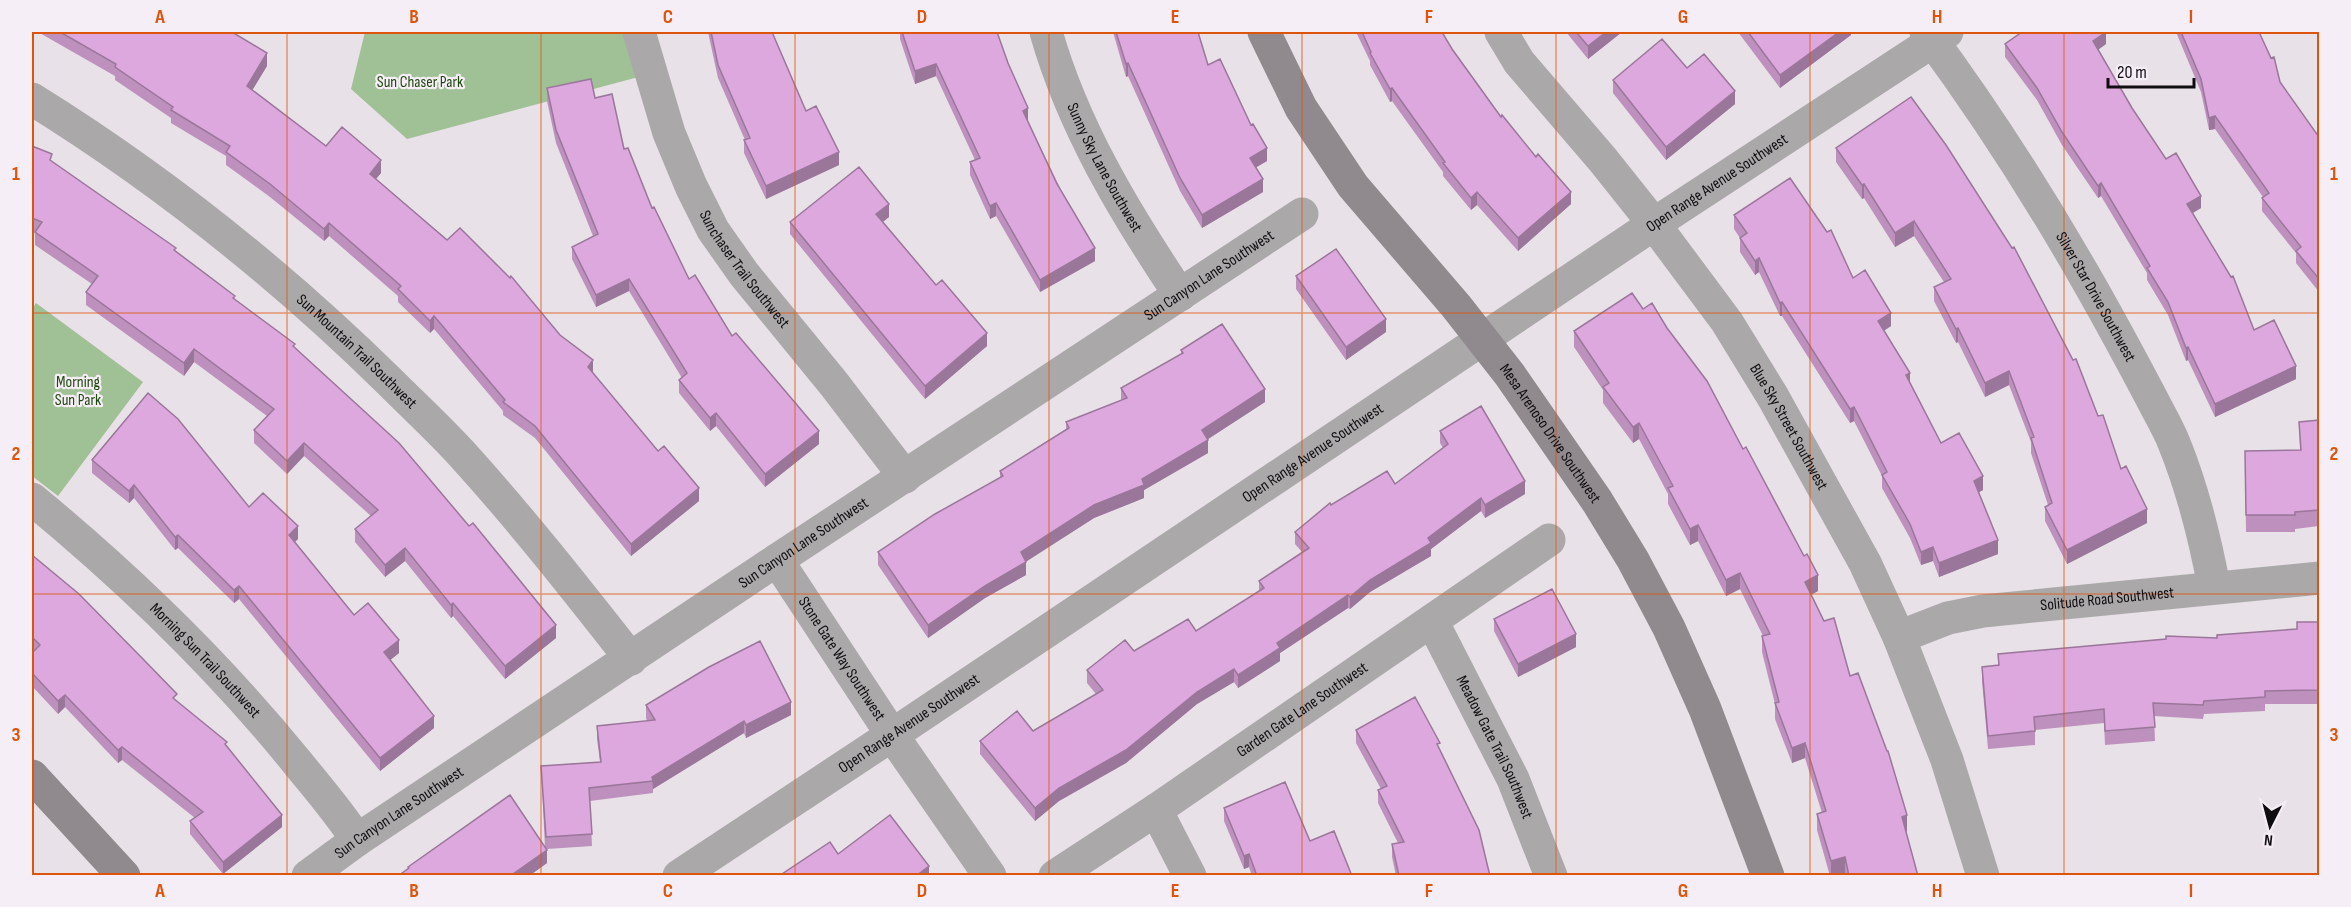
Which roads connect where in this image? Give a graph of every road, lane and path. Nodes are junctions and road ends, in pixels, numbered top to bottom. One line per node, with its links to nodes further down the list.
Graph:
1 (639, 32): 11 (street, Sunchaser Trail Southwest)
2 (1046, 32): 9 (street, Sunny Sky Lane Southwest)
3 (1264, 32): 10 (street, Mesa Arenoso Drive Southwest)
4 (1501, 32): 8 (street, Blue Sky Street Southwest)
5 (1936, 35): 8 (street, Open Range Avenue Southwest); 16 (street, Silver Star Drive Southwest)
6 (32, 99): 19 (street, Sun Mountain Trail Southwest)
7 (1302, 214): 9 (street, Sun Canyon Lane Southwest)
8 (1654, 224): 10 (street, Open Range Avenue Southwest); 18 (street, Blue Sky Street Southwest)
9 (1180, 295): 11 (street, Sun Canyon Lane Southwest)
10 (1482, 340): 20 (street, Open Range Avenue Southwest); 31 (street, Mesa Arenoso Drive Southwest)
11 (905, 477): 14 (street, Sun Canyon Lane Southwest)
12 (32, 499): 23 (street, Morning Sun Trail Southwest)
13 (1549, 540): 17 (street, Garden Gate Lane Southwest)
14 (777, 560): 19 (street, Sun Canyon Lane Southwest); 20 (street, Stone Gate Way Southwest)
15 (2319, 578): 16 (street, Solitude Road Southwest)
16 (2214, 587): 18 (street, Solitude Road Southwest)
17 (1432, 621): 22 (street, Garden Gate Lane Southwest); 30 (street, Meadow Gate Trail Southwest)
18 (1899, 637): 32 (street, Blue Sky Street Southwest)
19 (631, 659): 23 (street, Sun Canyon Lane Southwest)
20 (892, 735): 26 (street, Open Range Avenue Southwest); 27 (street, Stone Gate Way Southwest)
21 (32, 776): 24 (street)
22 (1156, 810): 28 (street, Garden Gate Lane Southwest); 29 (street)
23 (357, 840): 25 (street, Sun Canyon Lane Southwest)
24 (124, 876)
25 (308, 876)
26 (679, 876)
27 (990, 876)
28 (1055, 876)
29 (1190, 876)
30 (1551, 876)
31 (1768, 876)
32 (1983, 876)

